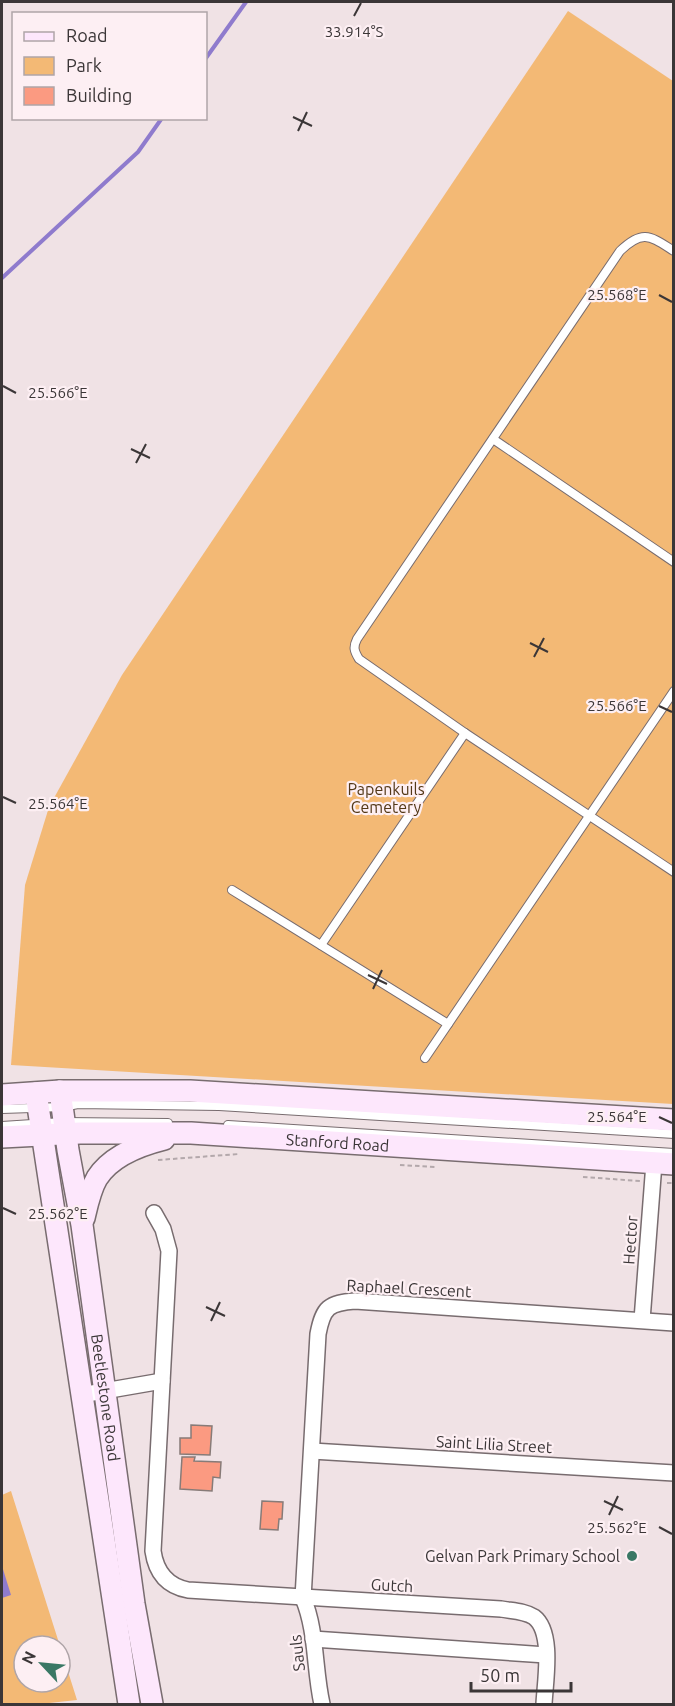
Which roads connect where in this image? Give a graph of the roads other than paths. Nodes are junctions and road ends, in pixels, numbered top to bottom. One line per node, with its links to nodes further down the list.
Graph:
1 (674, 251): 2 (lane)
2 (494, 439): 3 (lane); 5 (lane)
3 (674, 562)
4 (674, 691): 6 (lane)
5 (465, 733): 6 (lane); 9 (lane)
6 (589, 815): 7 (lane); 10 (lane)
7 (674, 872)
8 (232, 890): 9 (lane)
9 (321, 945): 10 (lane)
10 (448, 1024): 11 (lane)
11 (425, 1058)
12 (2, 1095): 15 (main road, Stanford Road)
13 (2, 1109): 15 (lane)
14 (63, 1113): 15 (main road, Stanford Road); 15 (main road, Stanford Road); 16 (main road, Stanford Road); 19 (main road, Stanford Road); 20 (lane); 25 (main road, Beetlestone Road)
15 (39, 1114): 18 (lane); 21 (main road, Stanford Road); 30 (main road, Beetlestone Road)
16 (674, 1120)
17 (225, 1125): 22 (lane)
18 (2, 1126)
19 (185, 1128): 23 (main road, Stanford Road); 25 (main road)
20 (674, 1134)
21 (2, 1137)
22 (674, 1153)
23 (660, 1169): 26 (street, Hector)
24 (154, 1213): 28 (street)
25 (82, 1225): 29 (main road, Beetlestone Road)
26 (642, 1320): 27 (street, Raphael Crescent); 31 (street, Raphael Crescent)
27 (674, 1323)
28 (162, 1381): 29 (street); 33 (street, Gutch)
29 (106, 1390): 30 (street); 37 (main road, Beetlestone Road)
30 (81, 1395): 36 (main road, Beetlestone Road)
31 (312, 1450): 32 (street, Saint Lilia Street); 33 (street, Raphael Crescent)
32 (674, 1473)
33 (303, 1598): 34 (street, Sauls); 35 (street, Gutch)
34 (314, 1639): 35 (street); 38 (street, Sauls)
35 (546, 1655): 39 (street, Gutch)
36 (129, 1704)
37 (152, 1704)
38 (322, 1704)
39 (544, 1704)

